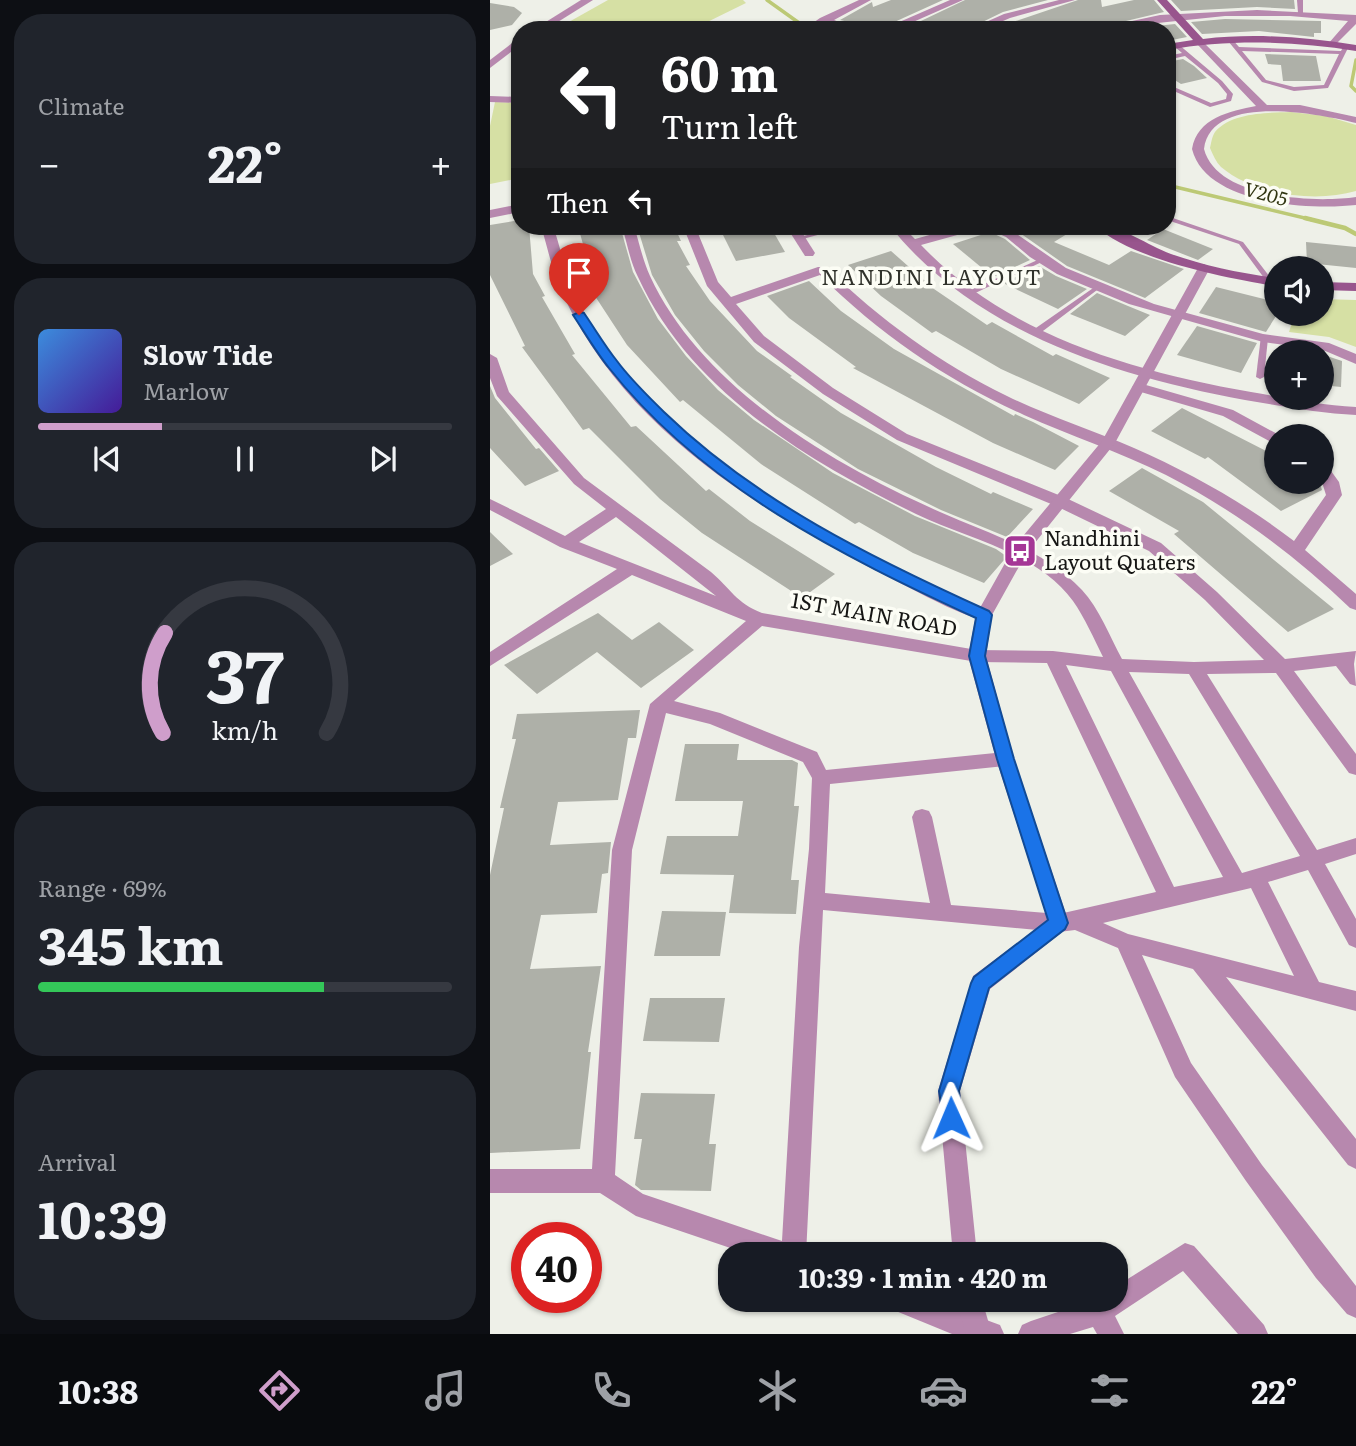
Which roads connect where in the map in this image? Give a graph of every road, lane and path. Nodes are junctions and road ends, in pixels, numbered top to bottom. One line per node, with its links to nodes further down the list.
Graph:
1 (588, 0): 11 (street)
2 (866, 0): 10 (street)
3 (958, 0): 13 (street)
4 (1070, 0): 14 (street)
5 (1162, 0): 8 (main road)
6 (1300, 0): 7 (lane)
7 (1301, 13): 8 (street); 9 (street)
8 (1176, 15): 15 (street); 17 (main road)
9 (1356, 18): 18 (street)
10 (823, 20): 12 (street)
11 (553, 21)
12 (826, 21)
13 (908, 21)
14 (995, 21)
15 (1144, 21)
16 (1230, 40): 17 (main road); 18 (main road); 22 (lane)
17 (1200, 42): 19 (main road); 30 (street)
18 (1332, 44): 23 (main road)
19 (1176, 45)
20 (511, 48): 26 (street)
21 (1176, 48): 24 (lane)
22 (1238, 49): 23 (lane); 23 (lane)
23 (1350, 49)
24 (1186, 54): 25 (lane); 27 (lane)
25 (1176, 56)
26 (490, 65)
27 (1176, 90)
28 (490, 99): 29 (street)
29 (511, 100)
30 (1265, 109): 31 (street); 32 (street)
31 (1356, 120)
32 (1356, 201)
33 (511, 210): 34 (street)
34 (490, 214)
35 (1176, 221): 50 (lane)
36 (549, 235): 77 (street)
37 (630, 235): 72 (street)
38 (693, 235): 56 (street)
39 (797, 235): 45 (street)
40 (811, 235): 45 (lane)
41 (904, 235): 46 (street)
42 (943, 235): 46 (street)
43 (1011, 235): 48 (street)
44 (1120, 235): 49 (main road)
45 (799, 238): 47 (street)
46 (911, 244): 55 (street)
47 (809, 253)
48 (1042, 260): 52 (street); 55 (lane)
49 (1204, 268): 51 (main road); 57 (street)
50 (1264, 271)
51 (1264, 280)
52 (1099, 286): 57 (street); 58 (lane)
53 (1334, 286): 54 (main road)
54 (1356, 287)
55 (968, 293): 58 (street)
56 (727, 302): 66 (street); 68 (street)
57 (1178, 314): 59 (street); 63 (street)
58 (1036, 332): 63 (street)
59 (1264, 338): 61 (street); 62 (lane)
60 (490, 358): 70 (street)
61 (1356, 360)
62 (1260, 377)
63 (1142, 381): 64 (street); 65 (street); 66 (street)
64 (1356, 411)
65 (1264, 432)
66 (1108, 443): 68 (street); 73 (street)
67 (1334, 494): 73 (street)
68 (1061, 502): 72 (street); 84 (street)
69 (492, 508): 71 (street, 1ST MAIN ROAD)
70 (616, 509): 71 (street); 76 (street)
71 (566, 543): 74 (street, 1ST MAIN ROAD)
72 (1020, 551): 77 (street); 83 (street)
73 (1296, 551): 75 (street)
74 (630, 569): 76 (street, 1ST MAIN ROAD); 82 (street)
75 (1356, 604)
76 (734, 609): 78 (street, 1ST MAIN ROAD)
77 (984, 615): 79 (street)
78 (759, 618): 79 (street, 1ST MAIN ROAD); 87 (street)
79 (977, 656): 80 (street, 1ST MAIN ROAD); 88 (street)
80 (1053, 657): 83 (street, 1ST MAIN ROAD); 95 (street)
81 (1348, 658): 84 (street, 1ST MAIN ROAD); 86 (street)
82 (490, 660)
83 (1115, 664): 85 (street, 1ST MAIN ROAD); 94 (street)
84 (1281, 666): 85 (street, 1ST MAIN ROAD); 89 (street)
85 (1194, 668): 93 (street)
86 (1356, 679)
87 (659, 704): 90 (street); 106 (street)
88 (1005, 759): 90 (street); 98 (street)
89 (1356, 768)
90 (821, 778): 96 (street)
91 (922, 817): 97 (street)
92 (1356, 846): 93 (street)
93 (1313, 860): 94 (street); 99 (street)
94 (1247, 880): 95 (street); 102 (street)
95 (1169, 897): 98 (street)
96 (814, 901): 97 (street); 108 (street)
97 (943, 914): 98 (street)
98 (1068, 922): 100 (street); 109 (street)
99 (1356, 939)
100 (1126, 942): 101 (street); 110 (street)
101 (1200, 961): 102 (street); 104 (street)
102 (1311, 988): 103 (street)
103 (1356, 1001)
104 (1356, 1157)
105 (490, 1181): 106 (street)
106 (603, 1181): 107 (street)
107 (749, 1242)
108 (795, 1242)
109 (964, 1242)
110 (1356, 1305)
111 (930, 1312): 114 (street)
112 (974, 1312): 114 (street)
113 (1105, 1323): 115 (street); 116 (street)
114 (983, 1333)
115 (1031, 1334)
116 (1255, 1334)

